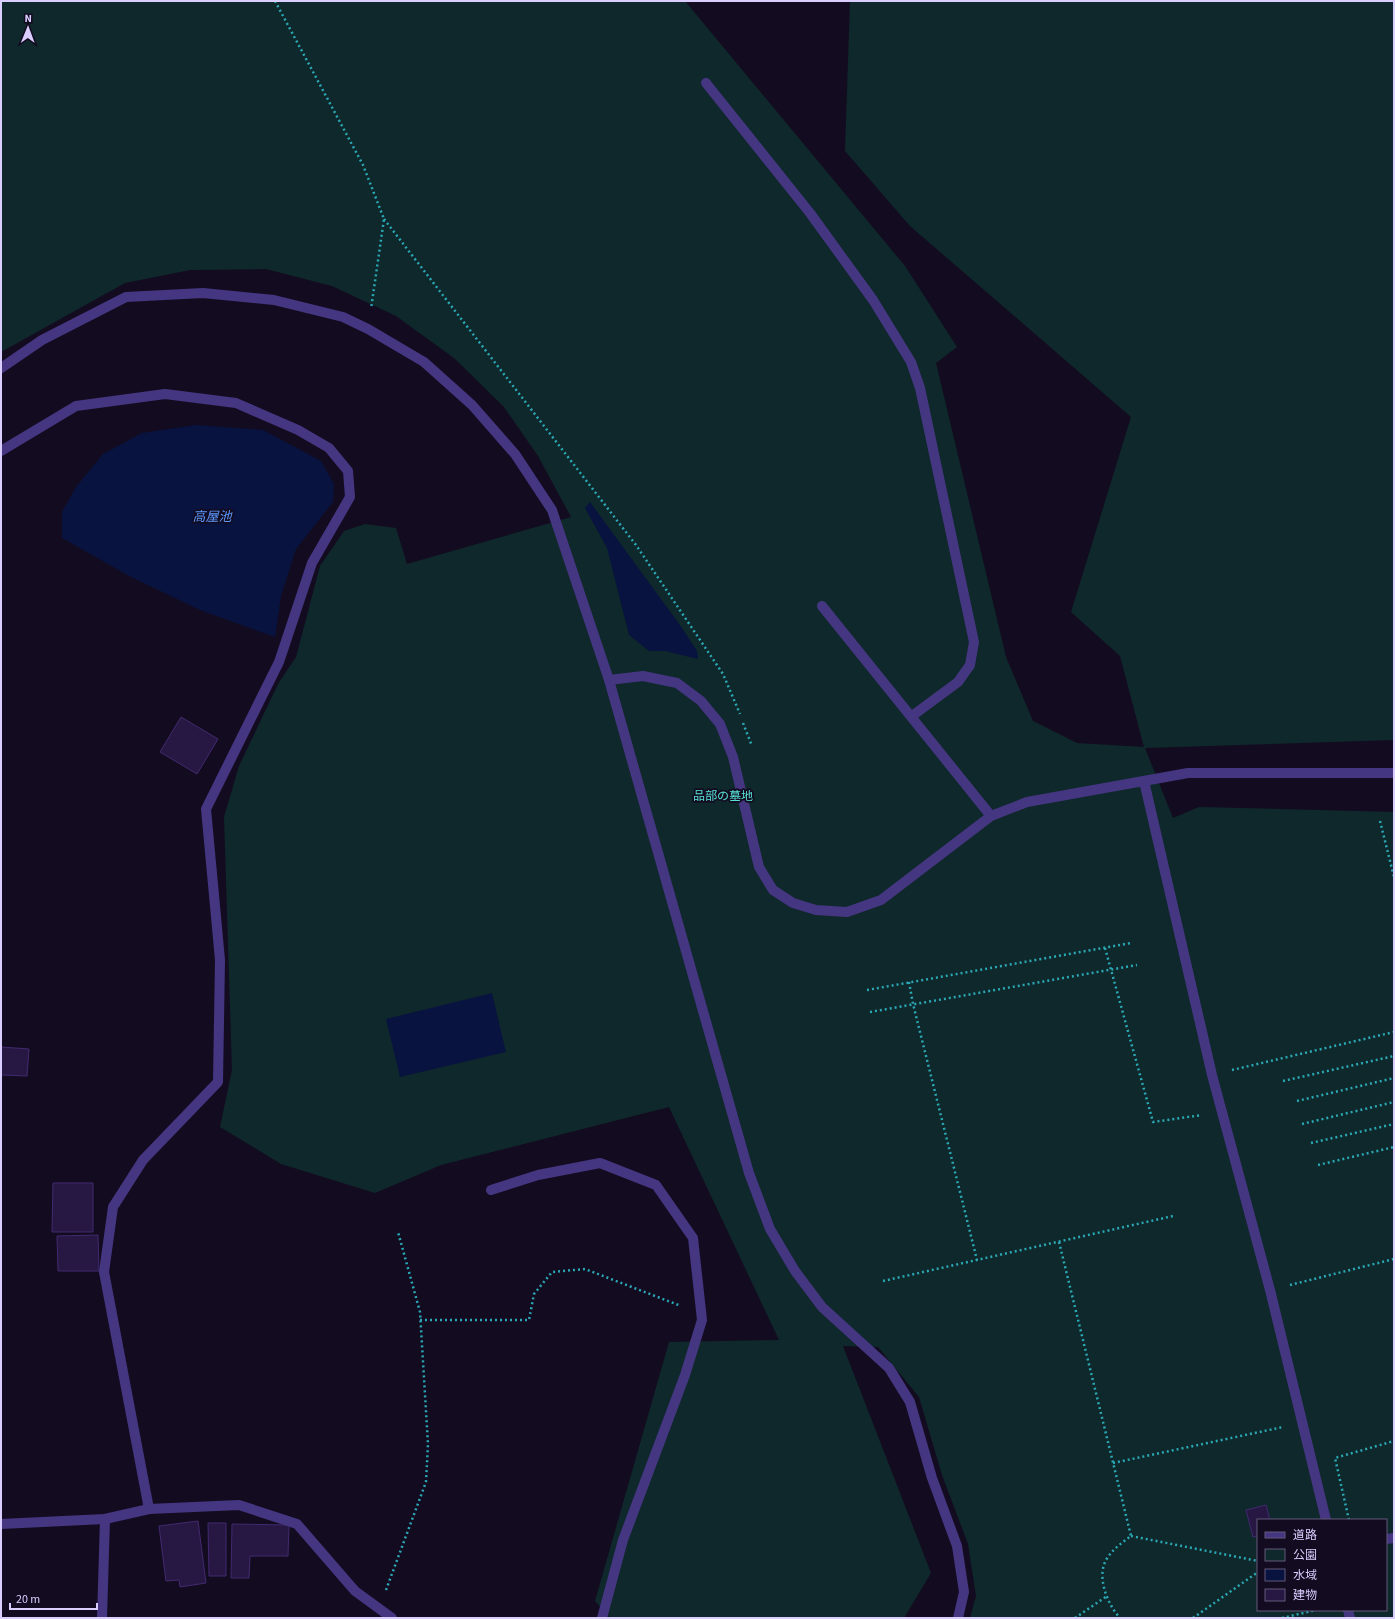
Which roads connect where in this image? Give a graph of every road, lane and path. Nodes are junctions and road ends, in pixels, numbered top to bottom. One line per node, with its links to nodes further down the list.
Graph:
1 (275, 1): 3 (path)
2 (706, 83): 10 (street)
3 (384, 219): 4 (path); 9 (path)
4 (368, 329): 5 (street); 8 (street)
5 (1, 368)
6 (1, 451): 52 (street)
7 (822, 606): 10 (street)
8 (608, 680): 15 (street); 66 (street)
9 (740, 715)
10 (912, 716): 15 (street)
11 (743, 721): 12 (path)
12 (753, 749)
13 (1394, 773): 14 (street)
14 (1144, 781): 15 (street); 28 (street)
15 (991, 816)
16 (1380, 821): 17 (path)
17 (1394, 877)
18 (1131, 943): 19 (path)
19 (1105, 948): 21 (path); 22 (path)
20 (1137, 965): 21 (path)
21 (1111, 970): 24 (path); 33 (path)
22 (909, 982): 23 (path); 24 (path)
23 (867, 990)
24 (913, 1004): 25 (path); 44 (path)
25 (870, 1012)
26 (1394, 1032): 28 (path)
27 (1394, 1056): 30 (path)
28 (1212, 1075): 33 (street)
29 (1394, 1078): 31 (path)
30 (1283, 1081)
31 (1297, 1101)
32 (1394, 1102): 34 (path)
33 (1223, 1112): 46 (street)
34 (1302, 1124)
35 (1394, 1124): 36 (path)
36 (1311, 1143)
37 (1394, 1147): 38 (path)
38 (1318, 1165)
39 (490, 1190): 48 (street)
40 (1173, 1216): 42 (path)
41 (398, 1232): 47 (path)
42 (1059, 1242): 44 (path); 51 (path)
43 (1394, 1259): 46 (path)
44 (976, 1260): 45 (path)
45 (883, 1281)
46 (1270, 1290): 49 (street)
47 (420, 1320): 48 (path); 61 (path)
48 (702, 1320): 65 (street)
49 (1302, 1423): 51 (path); 54 (street)
50 (1394, 1441): 55 (path)
51 (1113, 1463): 57 (path)
52 (149, 1509): 53 (street); 61 (street)
53 (105, 1519): 56 (street); 63 (street)
54 (1326, 1519)
55 (1349, 1519)
56 (1, 1524)
57 (1131, 1536): 58 (path); 60 (path)
58 (1257, 1560)
59 (1257, 1573): 69 (path)
60 (1107, 1596): 67 (path); 68 (path)
61 (379, 1609): 64 (street)
62 (1312, 1611): 70 (path)
63 (102, 1618)
64 (392, 1618)
65 (602, 1618)
66 (958, 1618)
67 (1075, 1618)
68 (1120, 1618)
69 (1193, 1618)
70 (1282, 1618)

